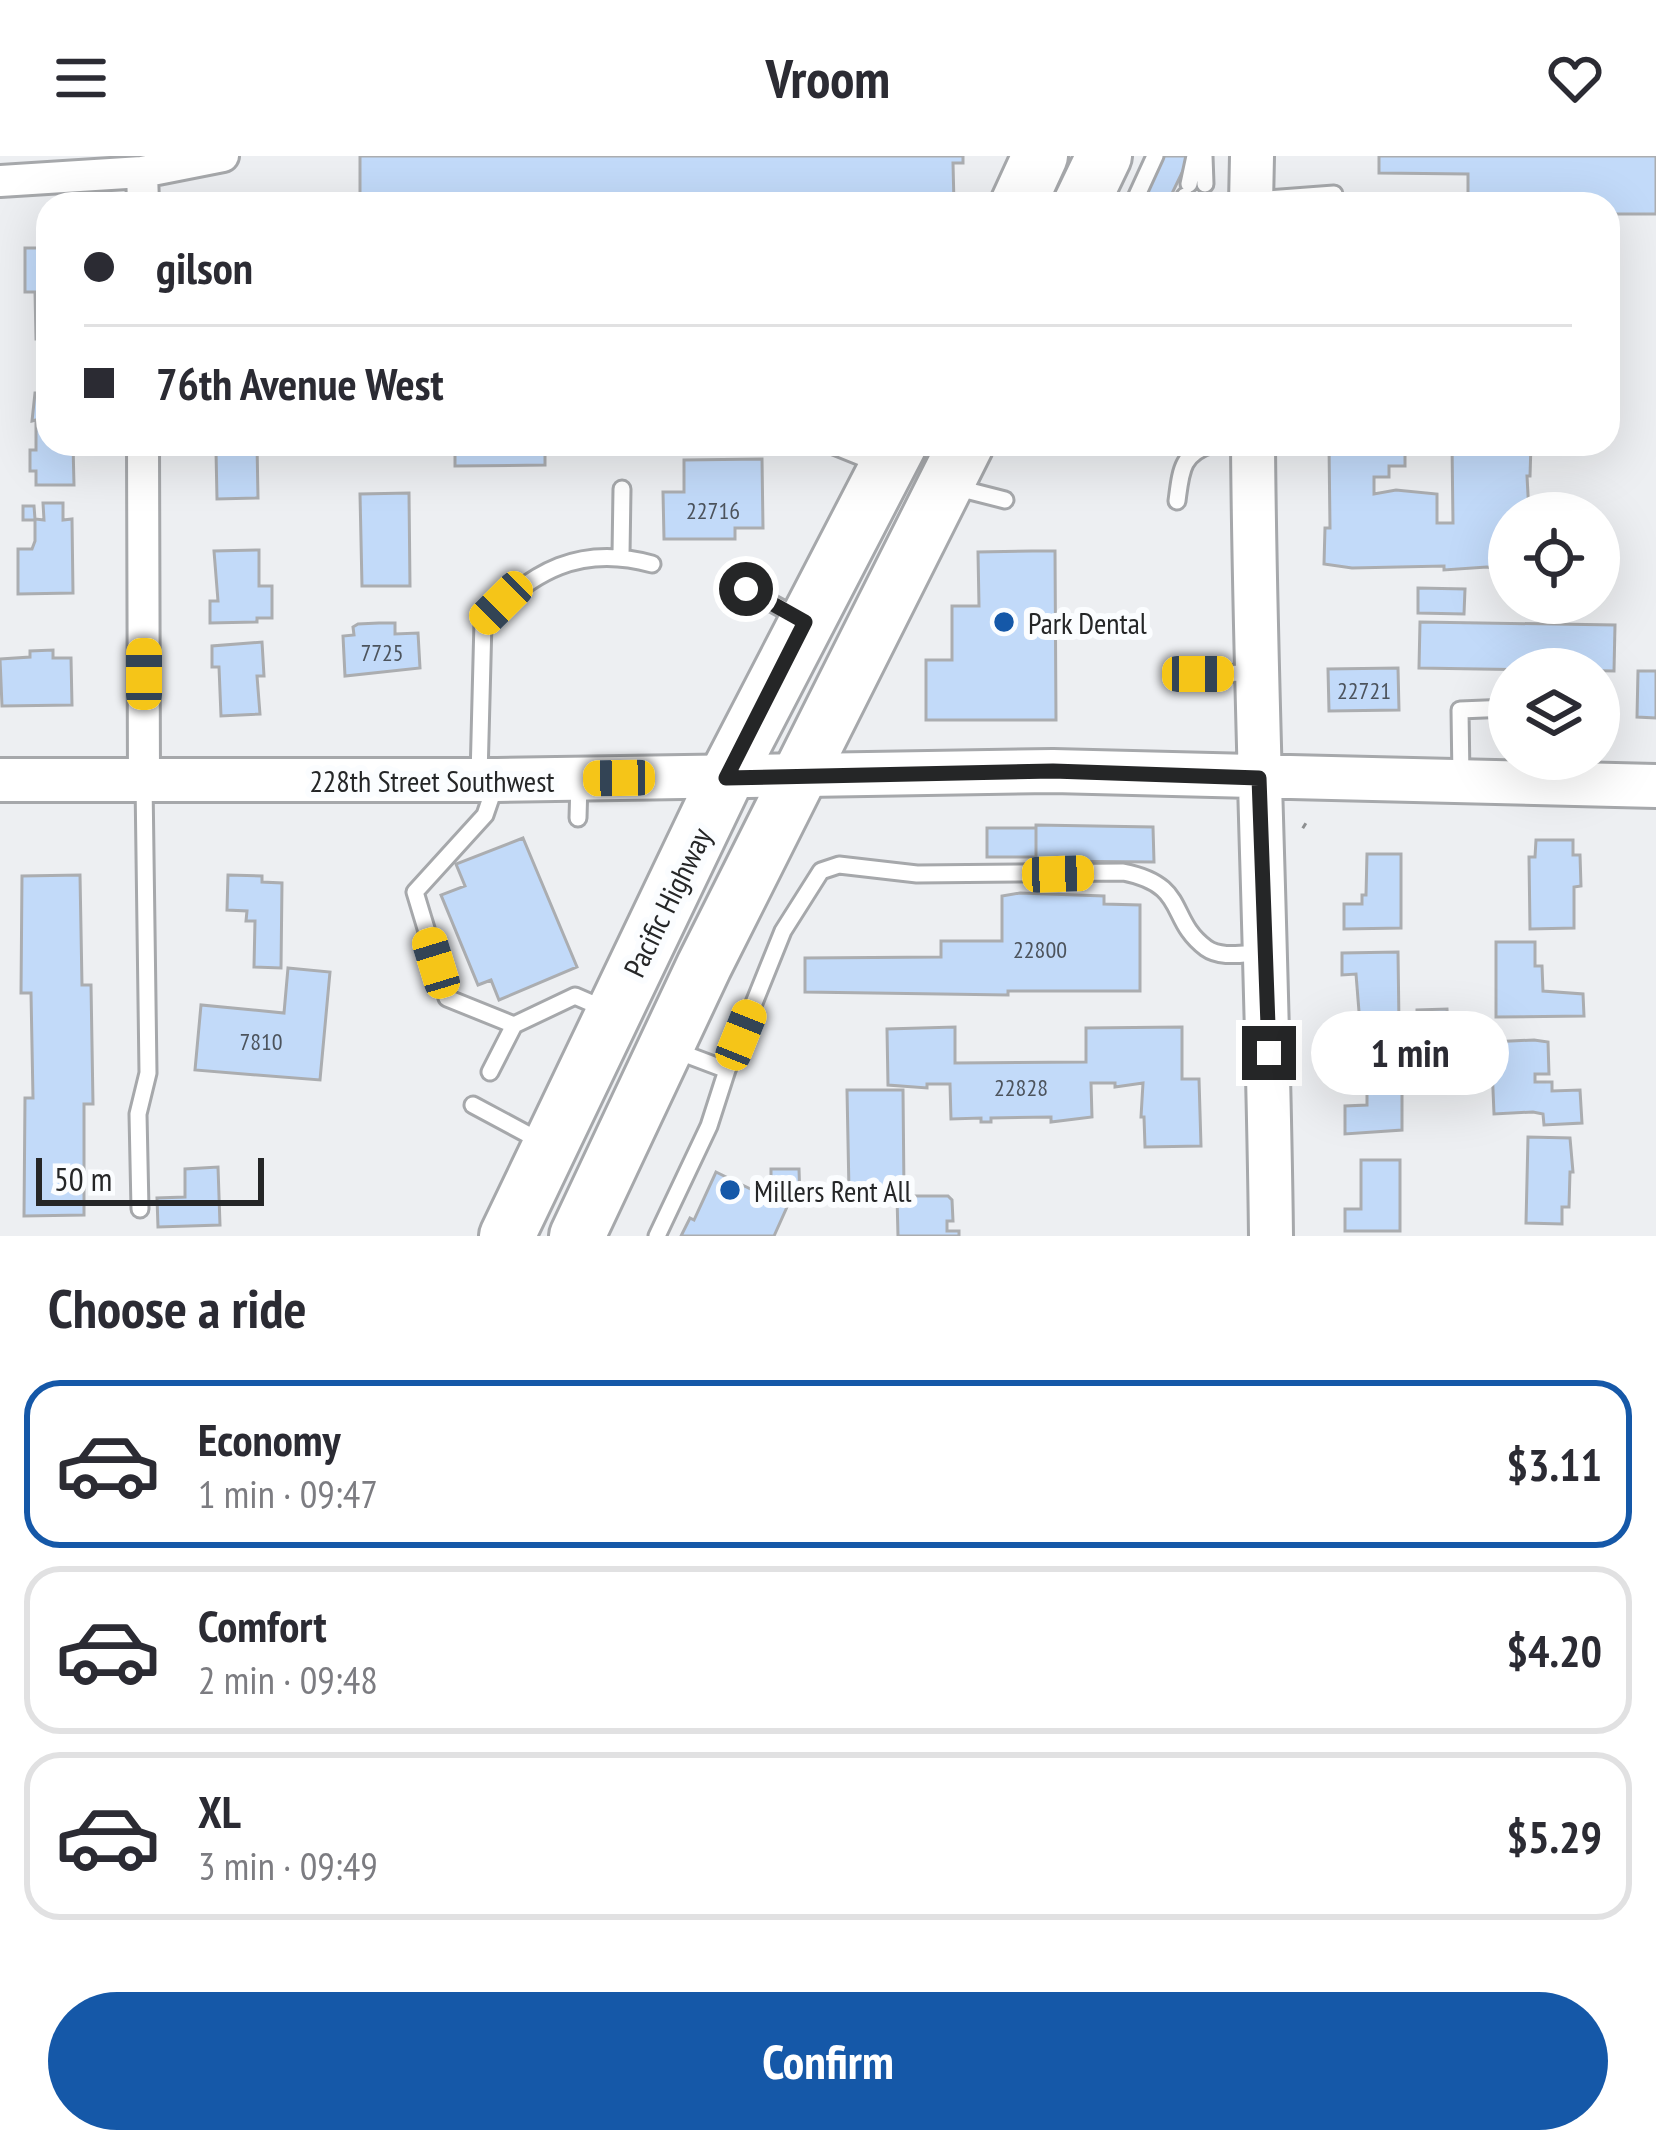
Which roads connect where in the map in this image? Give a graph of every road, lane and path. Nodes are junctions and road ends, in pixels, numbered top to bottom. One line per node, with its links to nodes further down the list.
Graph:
1 (223, 156): 7 (street)
2 (1040, 156): 10 (highway)
3 (1104, 156): 11 (highway)
4 (1155, 156): 12 (lane)
5 (1199, 156): 13 (lane)
6 (1252, 156): 14 (street)
7 (142, 172): 8 (street); 9 (street)
8 (0, 181)
9 (143, 192)
10 (1024, 192)
11 (1088, 192)
12 (1138, 192)
13 (1191, 192)
14 (1251, 192)
15 (143, 456): 33 (street)
16 (893, 456): 26 (highway, Pacific Highway)
17 (1187, 456): 22 (lane)
18 (1253, 456): 27 (street)
19 (956, 464): 21 (lane); 30 (highway, Pacific Highway)
20 (622, 489): 23 (lane)
21 (1005, 500)
22 (1177, 501)
23 (621, 555): 24 (lane); 35 (lane)
24 (652, 564)
25 (746, 589): 26 (lane)
26 (805, 622): 31 (highway, Pacific Highway)
27 (1255, 673): 28 (lane); 32 (street)
28 (1198, 674)
29 (1488, 709): 36 (lane)
30 (801, 776): 31 (street, 228th Street Southwest); 32 (street, 228th Street Southwest); 41 (highway, Pacific Highway)
31 (726, 778): 35 (street, 228th Street Southwest); 39 (highway, Pacific Highway)
32 (1259, 778): 36 (street, 228th Street Southwest); 38 (street)
33 (144, 779): 34 (street, 228th Street Southwest); 35 (street, 228th Street Southwest); 46 (lane)
34 (0, 780)
35 (488, 780): 40 (lane)
36 (1461, 781): 37 (street, 228th Street Southwest)
37 (1656, 786)
38 (1267, 952): 42 (lane); 50 (street)
39 (612, 1013): 40 (lane); 45 (highway, Pacific Highway)
40 (514, 1025): 43 (lane)
41 (665, 1047): 42 (lane); 48 (highway, Pacific Highway)
42 (727, 1070): 49 (lane)
43 (490, 1072)
44 (473, 1105): 45 (lane)
45 (550, 1146): 47 (highway, Pacific Highway)
46 (140, 1209)
47 (508, 1236)
48 (577, 1236)
49 (657, 1236)
50 (1271, 1236)

